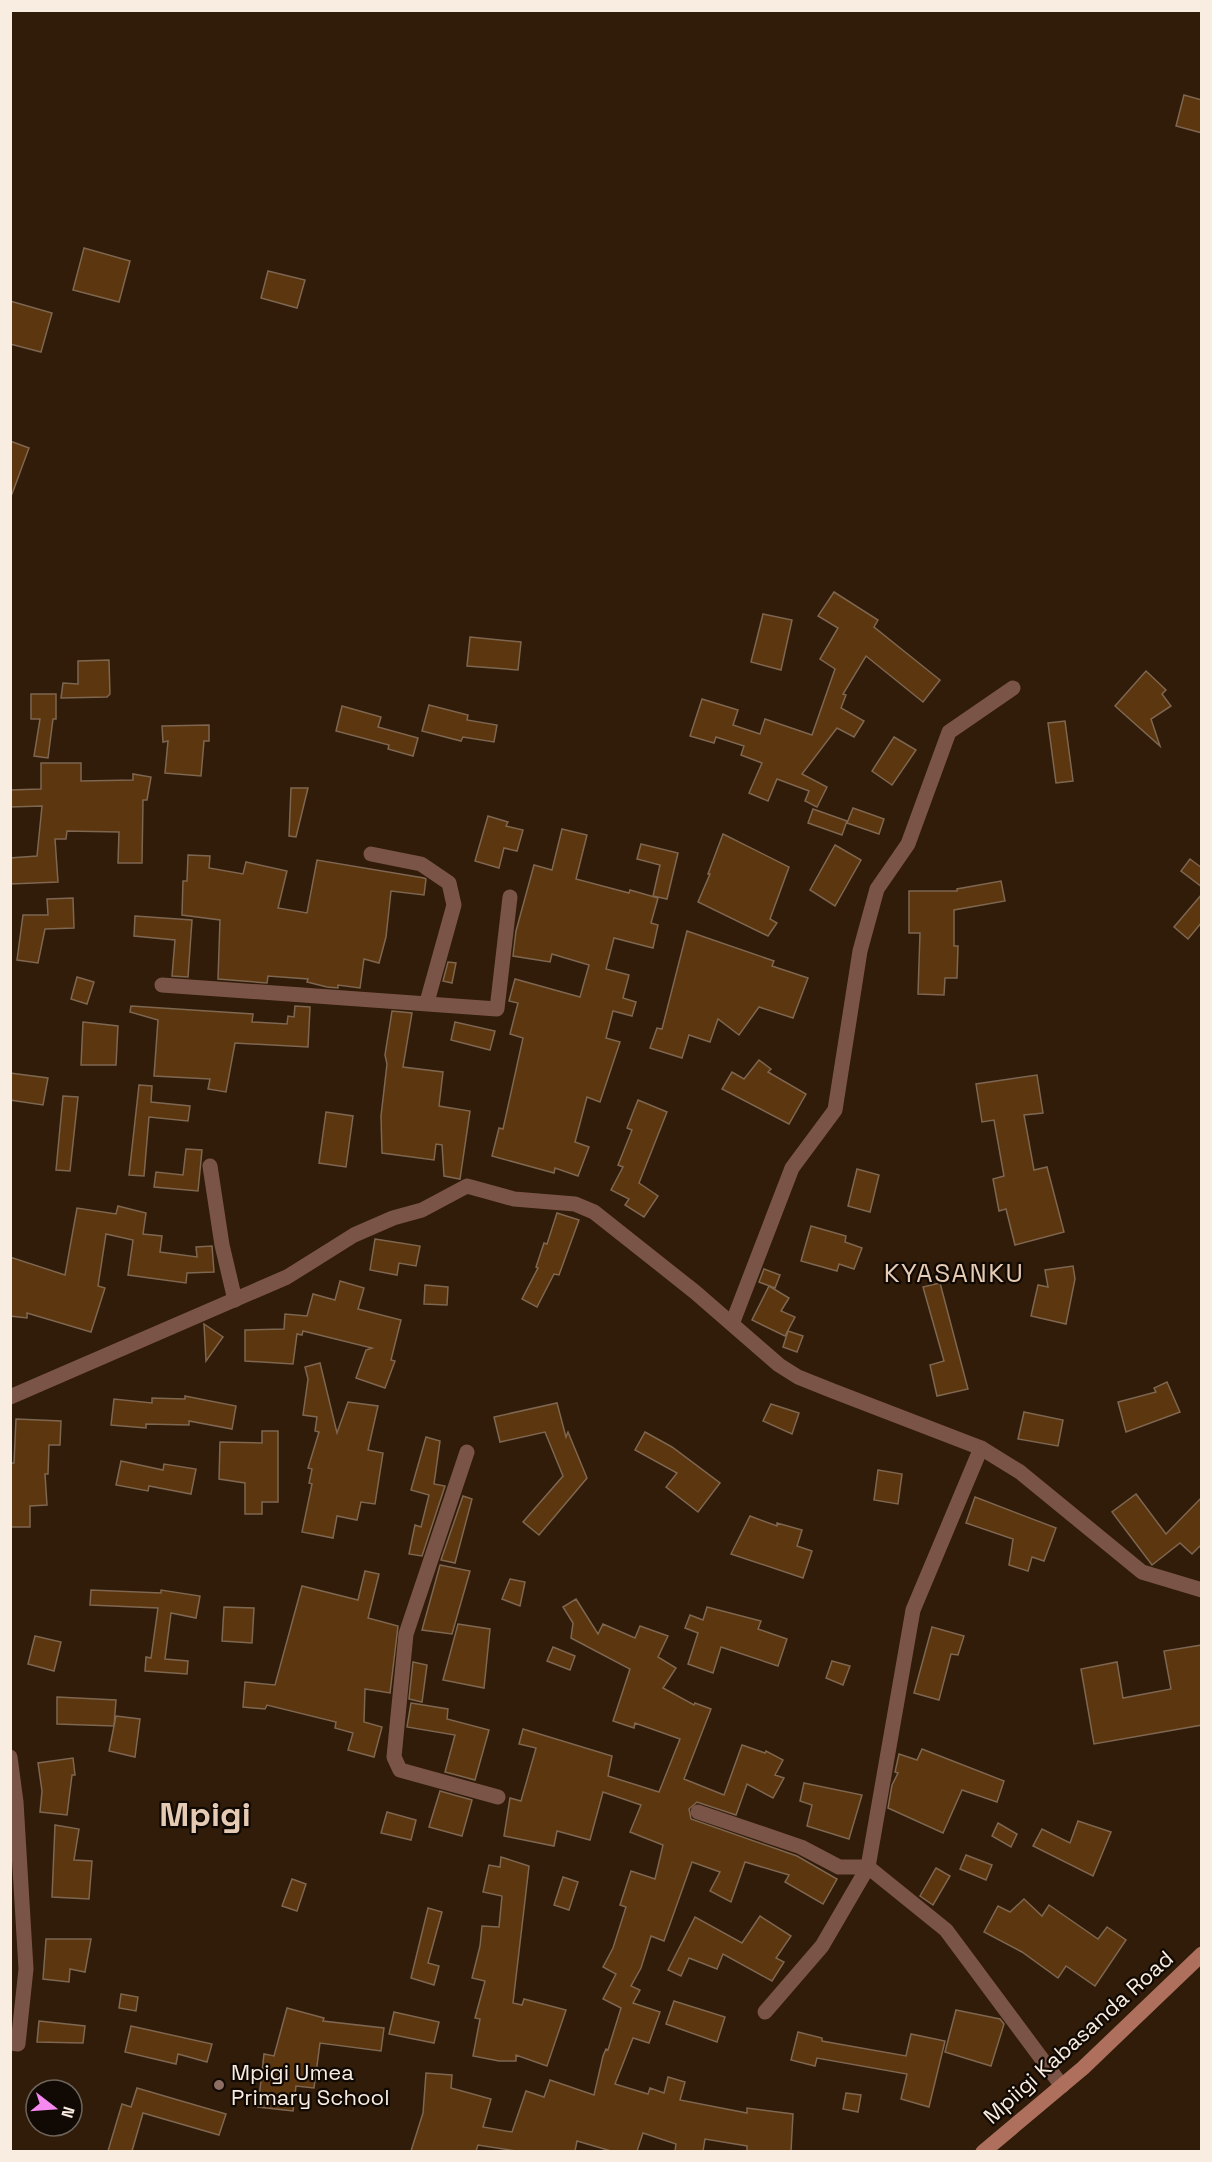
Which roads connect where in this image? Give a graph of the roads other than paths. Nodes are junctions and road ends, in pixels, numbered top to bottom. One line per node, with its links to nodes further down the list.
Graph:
1 (1013, 688): 8 (street)
2 (371, 854): 5 (street)
3 (510, 897): 5 (street)
4 (162, 985): 5 (street)
5 (427, 1002)
6 (210, 1166): 7 (street)
7 (235, 1300): 8 (street); 9 (street)
8 (732, 1324): 10 (street)
9 (10, 1397)
10 (981, 1448): 12 (street); 16 (street)
11 (467, 1452): 14 (street)
12 (1202, 1590)
13 (10, 1757): 19 (street)
14 (498, 1797)
15 (698, 1812): 16 (street)
16 (868, 1867): 18 (street); 20 (street)
17 (1202, 1954): 20 (main road, Mpiigi Kabasanda Road)
18 (765, 2012)
19 (10, 2043)
20 (1062, 2086): 21 (main road, Mpiigi Kabasanda Road)
21 (983, 2151)

